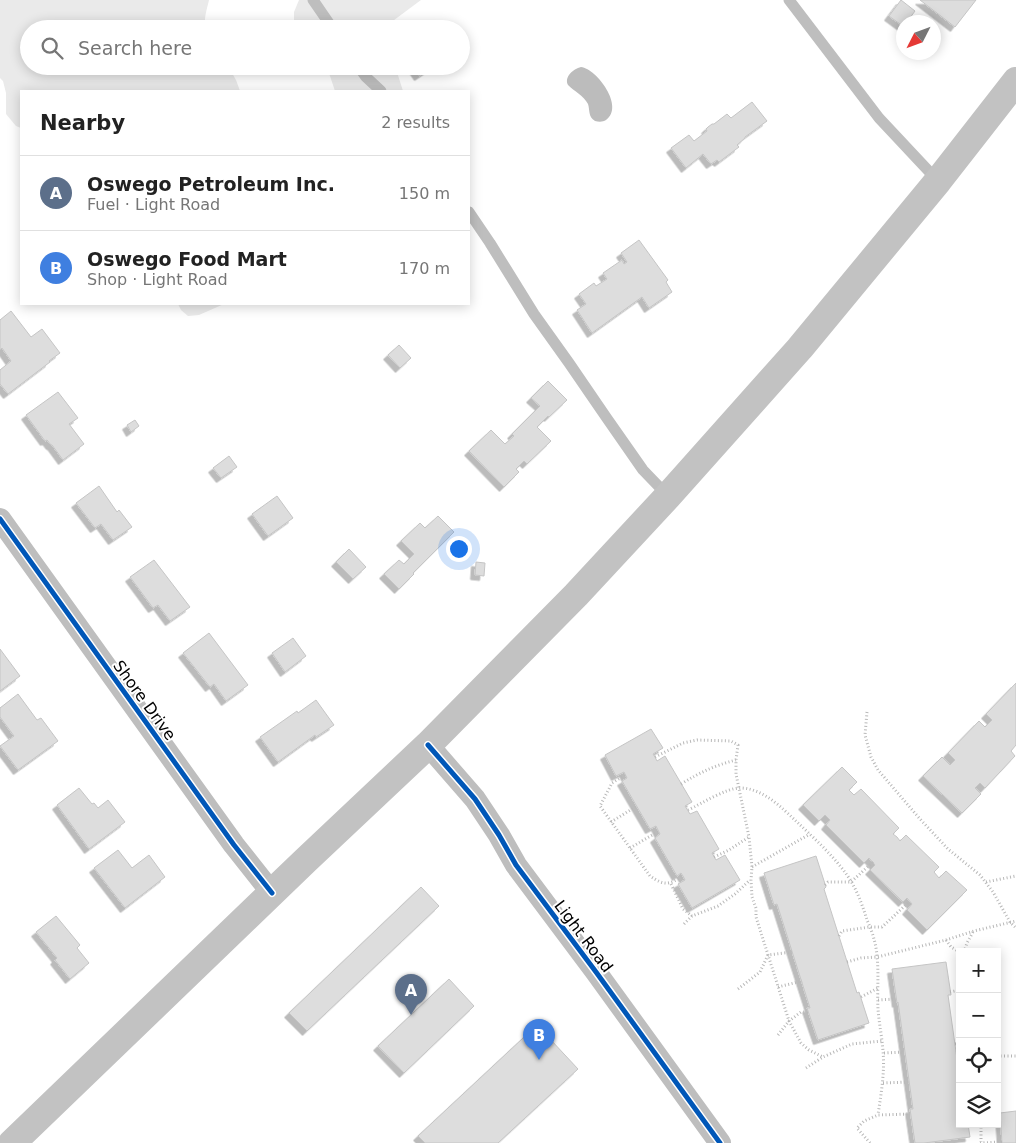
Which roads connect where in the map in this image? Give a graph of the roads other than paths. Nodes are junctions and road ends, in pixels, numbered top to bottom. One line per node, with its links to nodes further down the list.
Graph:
1 (313, 0): 3 (lane)
2 (789, 0): 7 (lane)
3 (327, 20)
4 (365, 75): 6 (lane)
5 (1016, 81): 7 (main road)
6 (380, 90)
7 (938, 181): 9 (main road)
8 (470, 213): 9 (lane)
9 (668, 496): 11 (main road)
10 (0, 519): 12 (street, Shore Drive)
11 (428, 745): 12 (main road); 14 (street, Light Road)
12 (272, 893): 13 (main road)
13 (12, 1143)
14 (720, 1143)

